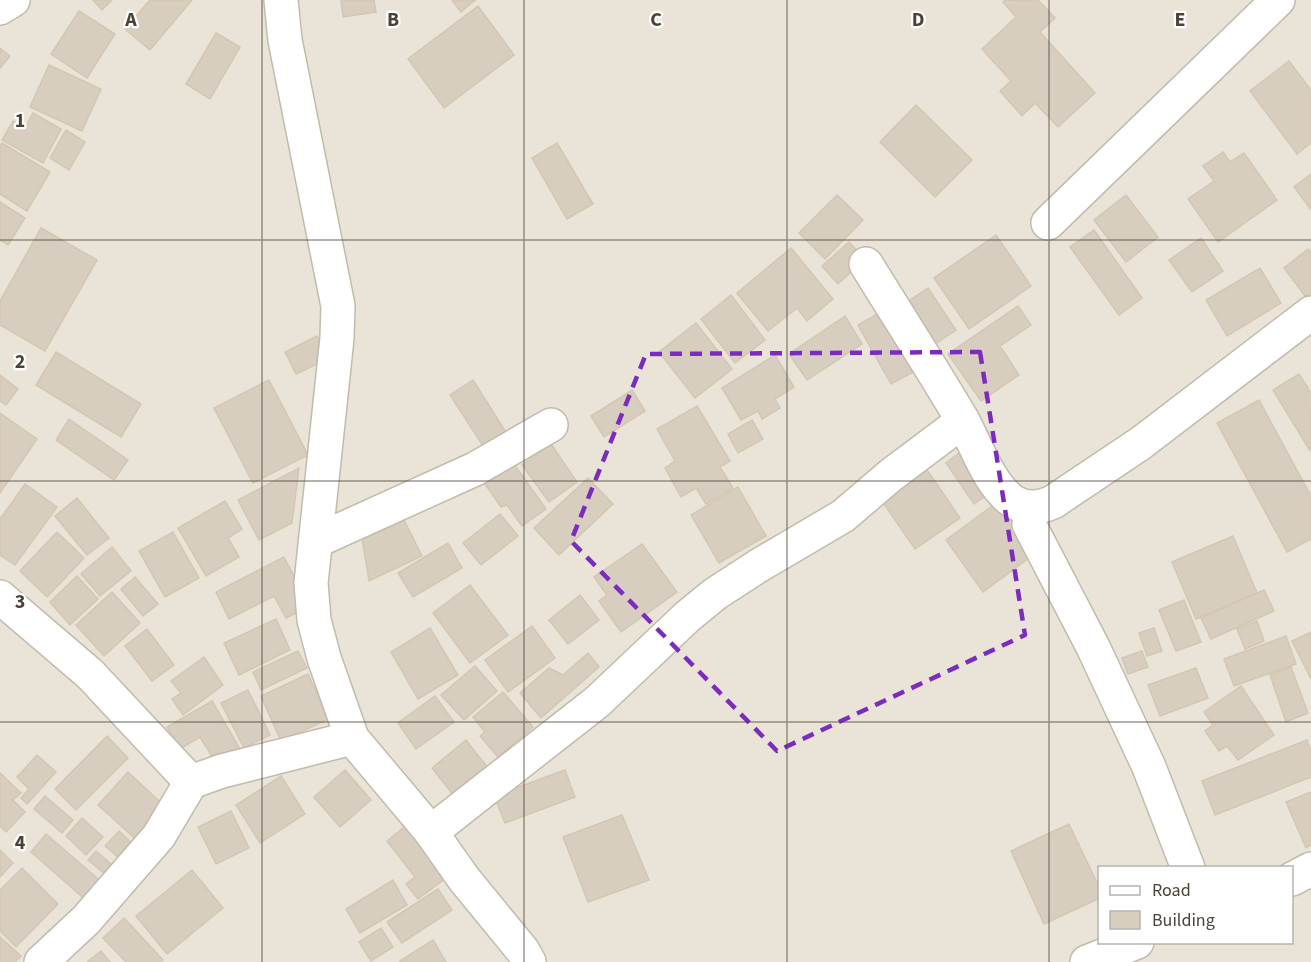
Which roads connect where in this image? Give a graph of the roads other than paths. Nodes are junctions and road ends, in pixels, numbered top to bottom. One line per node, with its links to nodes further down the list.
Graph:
1 (13, 0): 4 (street)
2 (281, 0): 11 (street)
3 (1278, 0): 5 (street)
4 (0, 8)
5 (1048, 223)
6 (866, 264): 8 (street)
7 (1311, 313): 8 (street)
8 (963, 421): 15 (street)
9 (552, 425): 11 (street)
10 (1029, 525): 16 (street)
11 (316, 541): 13 (street)
12 (0, 597): 14 (street)
13 (352, 738): 14 (street); 15 (street)
14 (191, 782): 20 (street)
15 (431, 832): 21 (street)
16 (1188, 866)
17 (1311, 869): 18 (street)
18 (1293, 878)
19 (1132, 944): 22 (street)
20 (41, 962)
21 (529, 962)
22 (1087, 962)

